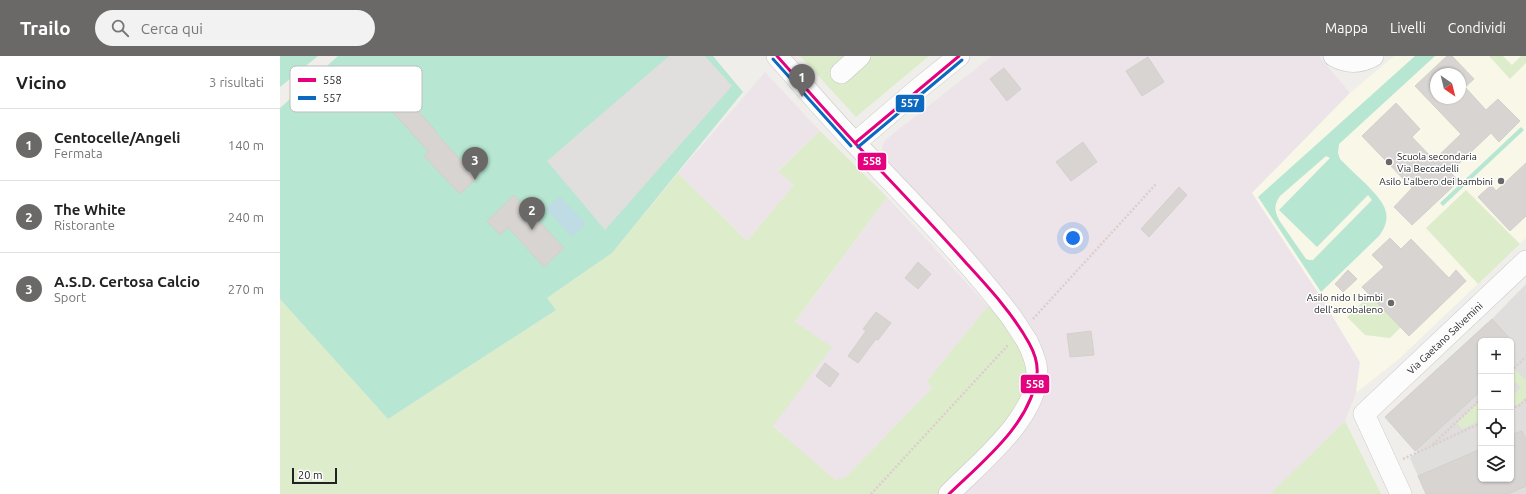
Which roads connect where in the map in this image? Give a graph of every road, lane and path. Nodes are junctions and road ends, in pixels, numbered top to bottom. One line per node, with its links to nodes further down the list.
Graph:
1 (777, 56): 7 (street)
2 (860, 56): 6 (street)
3 (1373, 56): 5 (street)
4 (953, 58): 7 (street)
5 (1340, 59)
6 (841, 74)
7 (855, 143): 17 (street, bridge)
8 (1526, 261): 18 (street, Via Gaetano Salvemini)
9 (1526, 357): 10 (path)
10 (1514, 368)
11 (1526, 399): 13 (path)
12 (1478, 402): 15 (path)
13 (1514, 408)
14 (1478, 424): 15 (path)
15 (1432, 446): 16 (path)
16 (1402, 460)
17 (949, 494)
18 (1401, 494)

